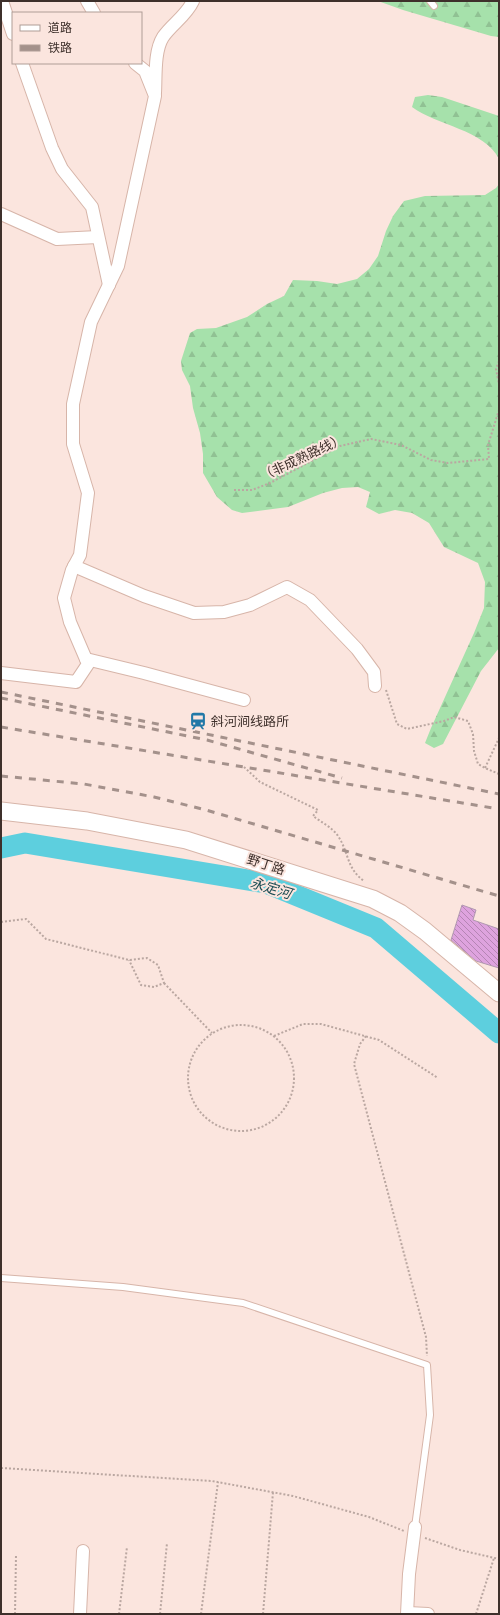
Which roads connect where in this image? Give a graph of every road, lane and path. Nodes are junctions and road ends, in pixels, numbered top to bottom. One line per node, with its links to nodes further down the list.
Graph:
1 (2, 1): 5 (street)
2 (87, 1): 4 (street)
3 (193, 1): 8 (street)
4 (93, 12)
5 (12, 31)
6 (22, 64): 10 (street)
7 (136, 64): 8 (street)
8 (155, 96): 11 (street)
9 (1, 214): 10 (street)
10 (98, 237): 11 (street)
11 (109, 286): 16 (street)
12 (499, 360): 13 (path)
13 (499, 384)
14 (499, 410): 15 (path, （非成熟路线）)
15 (234, 490)
16 (74, 566): 17 (street); 18 (street)
17 (86, 659): 19 (street); 21 (street)
18 (374, 672): 20 (street); 24 (path)
19 (1, 673)
20 (376, 686)
21 (244, 700)
22 (499, 738): 24 (path)
23 (244, 767): 27 (path)
24 (485, 768): 25 (path)
25 (499, 774)
26 (1, 811): 31 (main road, 野丁路)
27 (369, 884)
28 (1, 922): 29 (path)
29 (129, 960): 30 (path); 30 (path)
30 (164, 983): 32 (path)
31 (499, 993)
32 (212, 1033): 33 (path); 33 (path)
33 (274, 1036): 34 (path)
34 (366, 1036): 35 (path); 37 (path)
35 (438, 1078)
36 (1, 1278): 37 (lane)
37 (427, 1365): 41 (lane)
38 (1, 1468): 39 (path)
39 (218, 1482): 40 (path); 53 (path)
40 (273, 1492): 41 (path); 54 (path)
41 (414, 1531): 46 (path); 48 (street)
42 (167, 1543): 52 (path)
43 (127, 1547): 51 (path)
44 (82, 1551): 50 (street)
45 (16, 1555): 49 (path)
46 (494, 1558): 47 (path); 56 (path)
47 (499, 1559)
48 (407, 1613): 55 (street)
49 (15, 1614)
50 (80, 1614)
51 (119, 1614)
52 (160, 1614)
53 (201, 1614)
54 (263, 1614)
55 (428, 1614)
56 (476, 1614)

